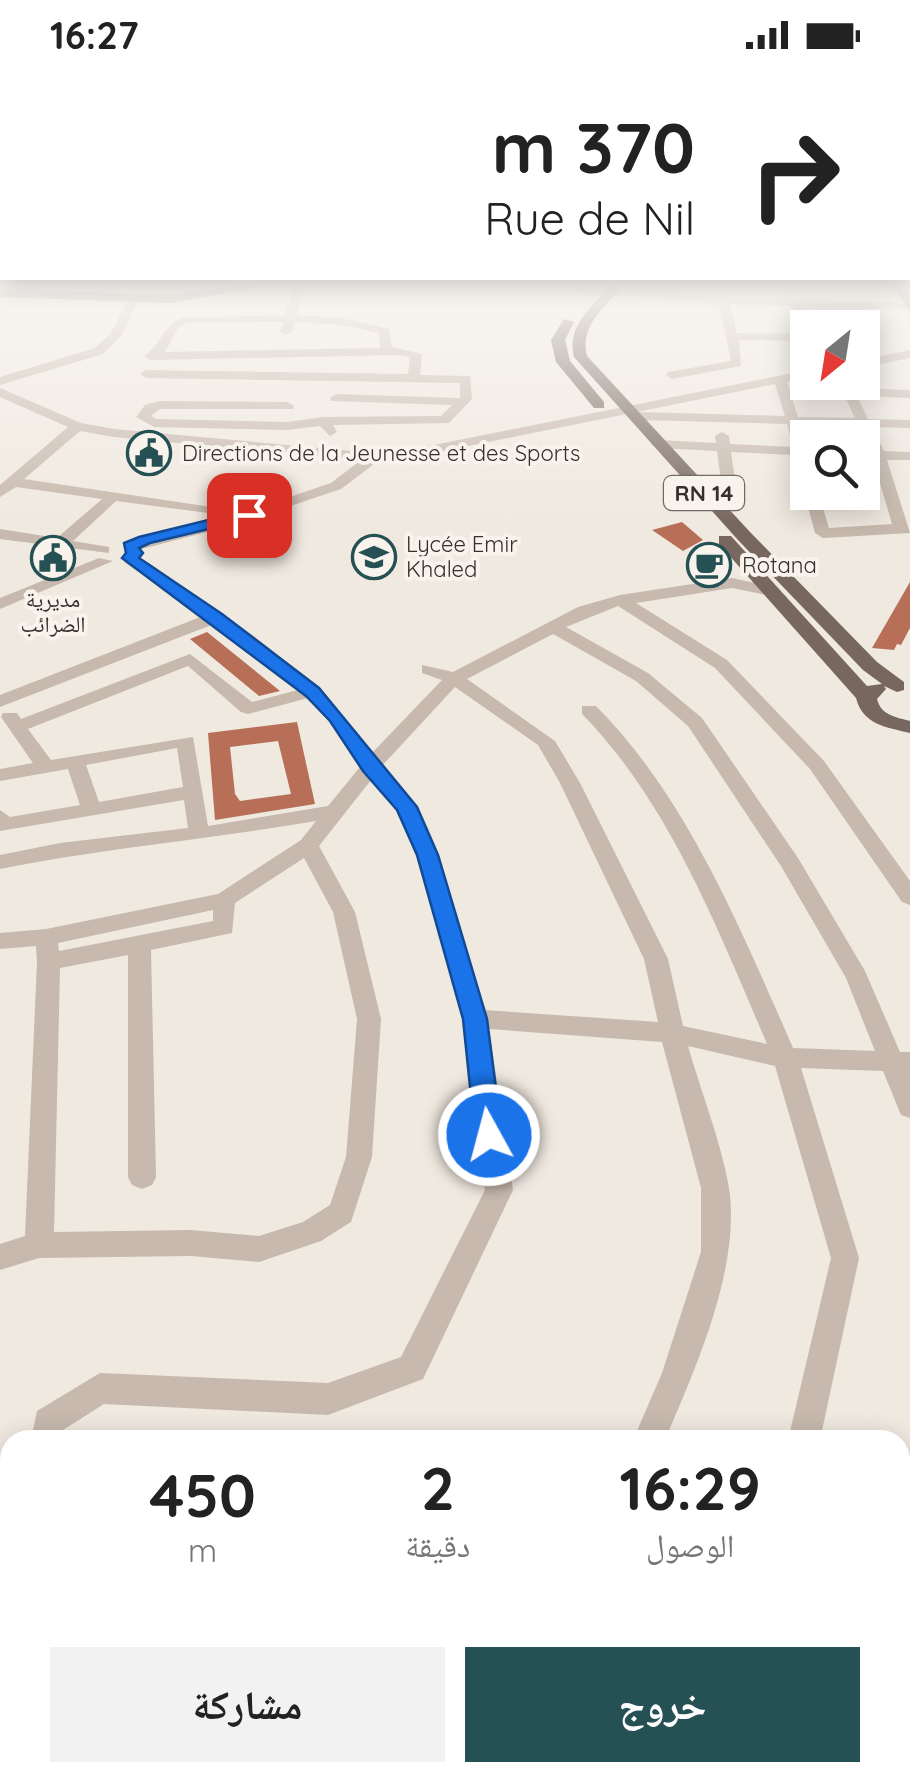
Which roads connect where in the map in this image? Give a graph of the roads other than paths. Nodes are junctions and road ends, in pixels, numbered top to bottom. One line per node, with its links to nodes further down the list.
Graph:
1 (56, 364): 13 (street)
2 (148, 364): 7 (street)
3 (415, 364): 10 (street)
4 (566, 364): 22 (main road, RN 14)
5 (585, 364): 23 (main road, RN 14)
6 (732, 364): 9 (street)
7 (146, 374): 8 (street); 18 (street)
8 (224, 374): 10 (street); 18 (street)
9 (672, 375)
10 (414, 376): 20 (street)
11 (790, 377): 12 (street)
12 (780, 379): 16 (street); 29 (street)
13 (0, 381)
14 (880, 391): 17 (street)
15 (0, 392): 34 (street)
16 (714, 392): 23 (street); 24 (street)
17 (910, 394)
18 (238, 395): 21 (street)
19 (336, 398): 20 (street)
20 (464, 402): 28 (street)
21 (288, 406): 25 (street); 30 (street)
22 (608, 414): 23 (main road, RN 14); 42 (street)
23 (626, 418): 24 (street); 39 (main road, RN 14)
24 (720, 418): 31 (street); 40 (street)
25 (340, 419): 30 (street); 38 (street)
26 (390, 419): 27 (street); 38 (street); 42 (street)
27 (414, 419): 28 (street); 36 (street)
28 (444, 420): 35 (street)
29 (794, 420)
30 (324, 421): 37 (street)
31 (790, 421)
32 (880, 423): 33 (street)
33 (910, 424)
34 (77, 426): 38 (street); 46 (street)
35 (458, 434)
36 (430, 438)
37 (300, 440)
38 (374, 441): 42 (street); 54 (street)
39 (658, 444): 40 (street); 70 (main road, RN 14)
40 (724, 448): 41 (street); 48 (street)
41 (790, 451)
42 (419, 452)
43 (880, 455): 44 (street)
44 (910, 456)
45 (880, 458): 49 (street)
46 (14, 482): 51 (street); 52 (street)
47 (674, 486): 59 (main road, RN 14)
48 (729, 487)
49 (889, 488): 50 (street); 55 (street)
50 (910, 488)
51 (0, 493)
52 (113, 496): 54 (street); 57 (street)
53 (816, 510): 55 (street)
54 (249, 515): 58 (street)
55 (905, 527)
56 (0, 534): 57 (street)
57 (61, 543): 58 (street)
58 (117, 554): 63 (street); 64 (street)
59 (752, 570): 60 (street); 61 (main road, RN 14)
60 (732, 583): 61 (street); 62 (street)
61 (772, 591): 72 (main road, RN 14)
62 (620, 600): 65 (street); 90 (street)
63 (0, 604)
64 (216, 617): 66 (street); 71 (street)
65 (553, 627): 69 (street); 98 (street)
66 (166, 637): 67 (street); 73 (street)
67 (190, 659): 71 (street); 77 (street)
68 (428, 669): 69 (street)
69 (454, 678): 81 (street); 96 (street)
70 (903, 687): 72 (main road)
71 (312, 692): 81 (street)
72 (866, 697): 75 (main road)
73 (0, 701): 77 (street)
74 (589, 710): 97 (street)
75 (882, 720): 76 (main road); 78 (main road)
76 (910, 726)
77 (16, 727): 80 (street)
78 (910, 746)
79 (76, 761): 80 (street); 83 (street); 84 (street)
80 (46, 766): 82 (street)
81 (370, 767): 85 (street); 95 (street)
82 (0, 775)
83 (193, 792): 84 (street); 87 (street)
84 (92, 810): 86 (street)
85 (332, 812): 87 (street); 88 (street)
86 (0, 817)
87 (199, 834): 89 (street)
88 (308, 845): 91 (street); 101 (street)
89 (0, 862)
90 (910, 897)
91 (224, 900): 93 (street); 94 (street)
92 (0, 941): 94 (street)
93 (139, 944): 94 (street); 100 (street)
94 (47, 949): 101 (street)
95 (475, 1019): 96 (street); 103 (street)
96 (672, 1033): 97 (street); 104 (street)
97 (785, 1058): 98 (street); 105 (street)
98 (901, 1062): 99 (street)
99 (910, 1107)
100 (142, 1176)
101 (39, 1245): 102 (street)
102 (0, 1257)
103 (49, 1430)
104 (653, 1430)
105 (806, 1430)

